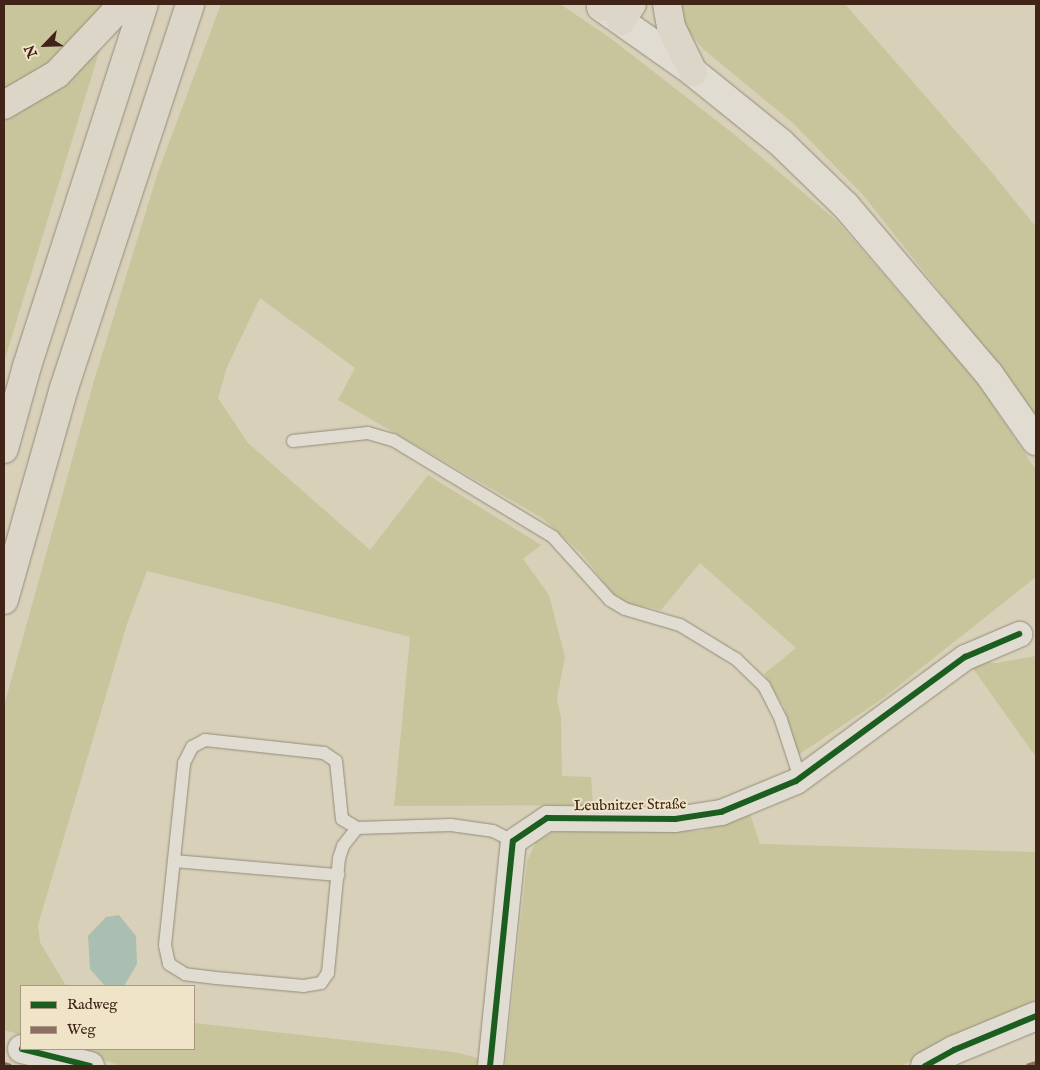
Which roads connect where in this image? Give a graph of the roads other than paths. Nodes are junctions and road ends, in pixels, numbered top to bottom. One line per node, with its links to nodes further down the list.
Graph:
1 (123, 4): 7 (highway)
2 (144, 4): 10 (highway)
3 (190, 4): 11 (highway)
4 (667, 4): 6 (highway)
5 (611, 8): 6 (main road)
6 (693, 72): 8 (main road)
7 (4, 106)
8 (1036, 441)
9 (293, 442): 13 (lane)
10 (4, 449)
11 (4, 600)
12 (1019, 634): 13 (street, Leubnitzer Straße)
13 (800, 778): 15 (street, Leubnitzer Straße)
14 (357, 828): 15 (lane); 16 (lane); 17 (lane)
15 (513, 841): 24 (street)
16 (174, 861): 17 (lane); 17 (lane)
17 (338, 875)
18 (1036, 1016): 25 (main road)
19 (1036, 1034): 26 (main road)
20 (4, 1044): 21 (main road)
21 (20, 1048)
22 (26, 1050): 23 (main road)
23 (90, 1066)
24 (490, 1066)
25 (925, 1066)
26 (951, 1066)

